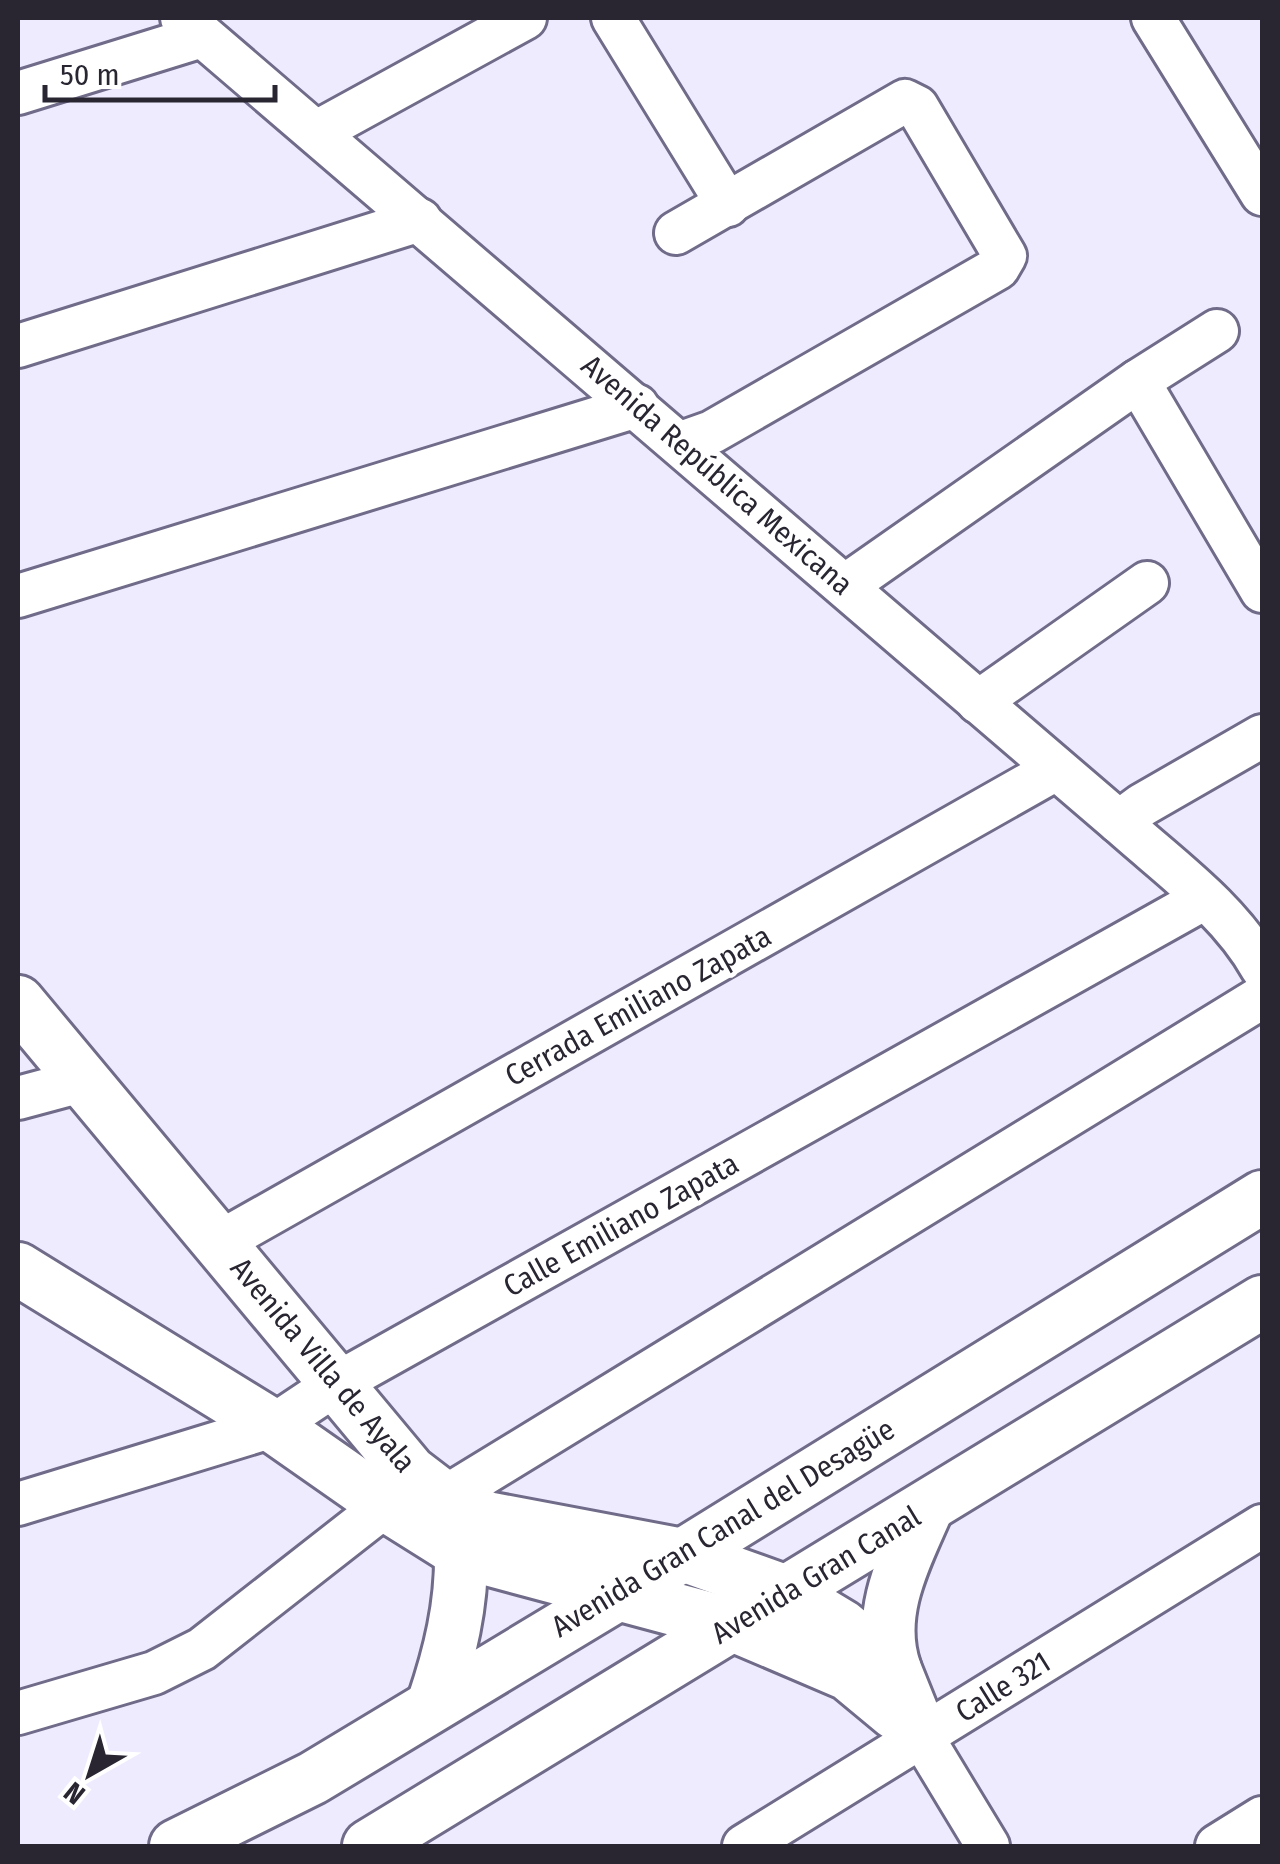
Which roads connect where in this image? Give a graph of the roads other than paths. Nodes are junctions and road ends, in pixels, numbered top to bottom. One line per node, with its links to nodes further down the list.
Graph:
1 (524, 18): 6 (street)
2 (613, 18): 8 (street)
3 (1153, 18): 7 (street)
4 (192, 27): 5 (street); 6 (street, Avenida República Mexicana)
5 (18, 93)
6 (317, 132): 9 (street, Avenida República Mexicana)
7 (1262, 194)
8 (728, 205): 10 (street); 15 (street)
9 (420, 220): 12 (street); 14 (street, Avenida República Mexicana)
10 (676, 234)
11 (1217, 331): 13 (street)
12 (18, 346)
13 (1138, 381): 17 (street); 18 (street)
14 (638, 406): 15 (street, Avenida República Mexicana); 19 (street)
15 (681, 444): 17 (street, Avenida República Mexicana)
16 (1147, 582): 20 (street)
17 (845, 586): 20 (street, Avenida República Mexicana)
18 (1262, 591)
19 (18, 596)
20 (978, 702): 22 (street, Avenida República Mexicana)
21 (1262, 736): 23 (street)
22 (1056, 769): 23 (street, Avenida República Mexicana); 31 (street, Cerrada Emiliano Zapata)
23 (1119, 822): 24 (street, Avenida República Mexicana)
24 (1204, 898): 25 (street, Avenida República Mexicana); 34 (street, Calle Emiliano Zapata)
25 (1257, 945)
26 (1262, 996): 36 (street)
27 (18, 1002): 28 (main road, Avenida Villa de Ayala)
28 (85, 1080): 29 (street); 31 (main road, Avenida Villa de Ayala)
29 (18, 1098)
30 (1262, 1196): 42 (main road, Avenida Gran Canal del Desagüe)
31 (220, 1242): 34 (main road, Avenida Villa de Ayala)
32 (18, 1269): 35 (main road, Avenida Villa de Ayala)
33 (1262, 1302): 39 (main road, Avenida Gran Canal)
34 (336, 1384): 35 (street, Calle Emiliano Zapata); 36 (main road, Avenida Villa de Ayala)
35 (273, 1426): 37 (street, Calle Emiliano Zapata); 38 (main road, Avenida Villa de Ayala)
36 (444, 1498): 42 (main road, Avenida Villa de Ayala)
37 (18, 1504)
38 (386, 1505): 41 (main road, Avenida Villa de Ayala); 48 (street)
39 (927, 1508): 43 (main road, Avenida Gran Canal); 46 (main road)
40 (1262, 1526): 49 (street, Calle 321)
41 (461, 1552): 44 (main road, Avenida Villa de Ayala); 47 (main road)
42 (683, 1556): 43 (main road, Avenida Villa de Ayala); 44 (main road, Avenida Gran Canal del Desagüe)
43 (784, 1591): 45 (main road, Avenida Gran Canal); 46 (main road, Avenida Villa de Ayala)
44 (614, 1595): 45 (main road, Avenida Villa de Ayala); 47 (main road, Avenida Gran Canal del Desagüe)
45 (733, 1625): 49 (main road, Avenida Villa de Ayala); 52 (main road, Avenida Gran Canal)
46 (895, 1670): 49 (main road)
47 (433, 1704): 51 (main road, Avenida Gran Canal del Desagüe)
48 (18, 1713)
49 (922, 1737): 53 (street, Calle 321); 54 (street)
50 (1262, 1818): 55 (street)
51 (176, 1846)
52 (370, 1846)
53 (744, 1846)
54 (988, 1846)
55 (1217, 1846)

